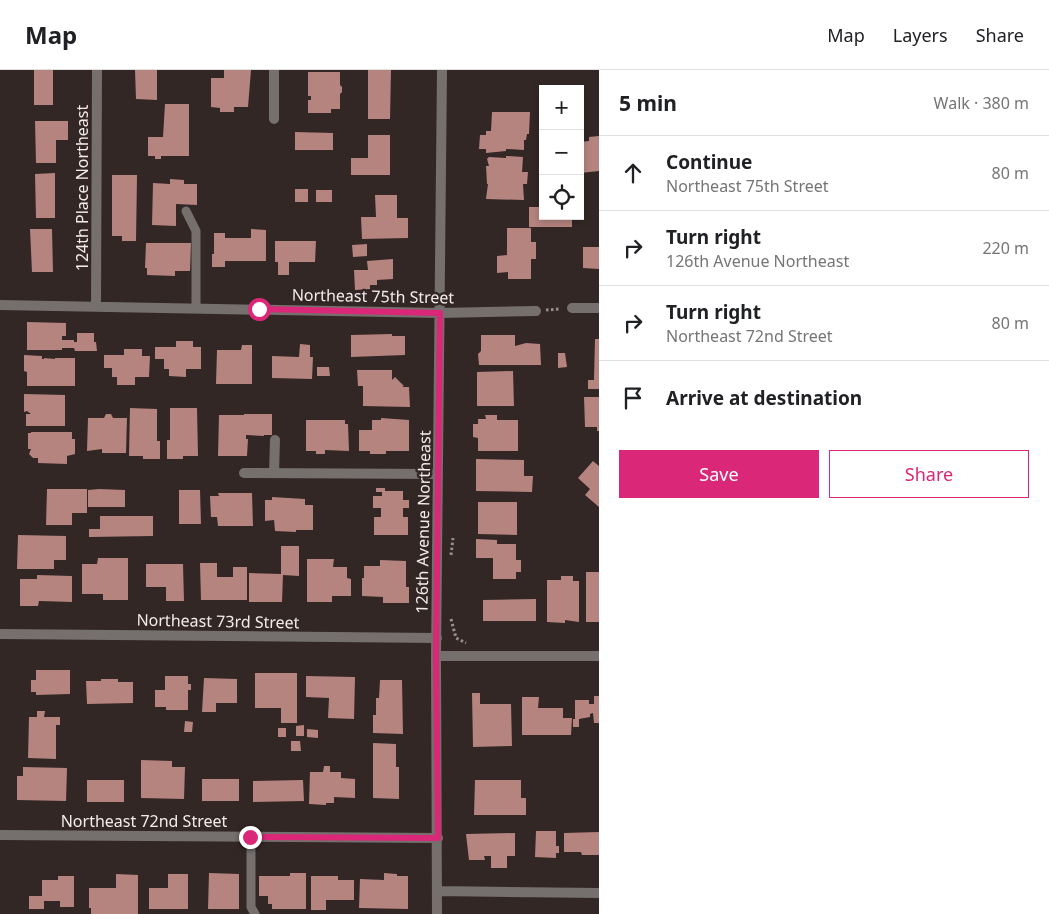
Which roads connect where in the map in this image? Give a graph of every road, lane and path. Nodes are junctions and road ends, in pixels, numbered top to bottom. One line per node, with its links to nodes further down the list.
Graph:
1 (96, 70): 7 (street, 124th Place Northeast)
2 (274, 70): 4 (street)
3 (442, 70): 12 (street, 126th Avenue Northeast)
4 (274, 119)
5 (186, 211): 8 (lane)
6 (0, 305): 7 (street, Northeast 75th Street)
7 (96, 306): 8 (street, Northeast 75th Street)
8 (196, 308): 12 (street, Northeast 75th Street)
9 (572, 308): 10 (street); 11 (path)
10 (599, 308)
11 (536, 311): 12 (street, Northeast 75th Street)
12 (440, 313): 16 (street, 126th Avenue Northeast)
13 (275, 440): 14 (street)
14 (274, 472): 15 (street); 16 (street)
15 (244, 473)
16 (438, 474): 21 (street, 126th Avenue Northeast)
17 (453, 538): 18 (path)
18 (450, 564)
19 (450, 611): 22 (path)
20 (0, 634): 21 (street, Northeast 73rd Street)
21 (436, 638): 23 (street, 126th Avenue Northeast)
22 (475, 643)
23 (436, 656): 24 (street); 27 (street, 126th Avenue Northeast)
24 (599, 656)
25 (0, 835): 26 (street, Northeast 72nd Street)
26 (250, 837): 27 (street, Northeast 72nd Street); 30 (lane)
27 (438, 838): 28 (street, 126th Avenue Northeast)
28 (437, 891): 29 (street); 31 (street, 126th Avenue Northeast)
29 (599, 892)
30 (255, 914)
31 (437, 914)

